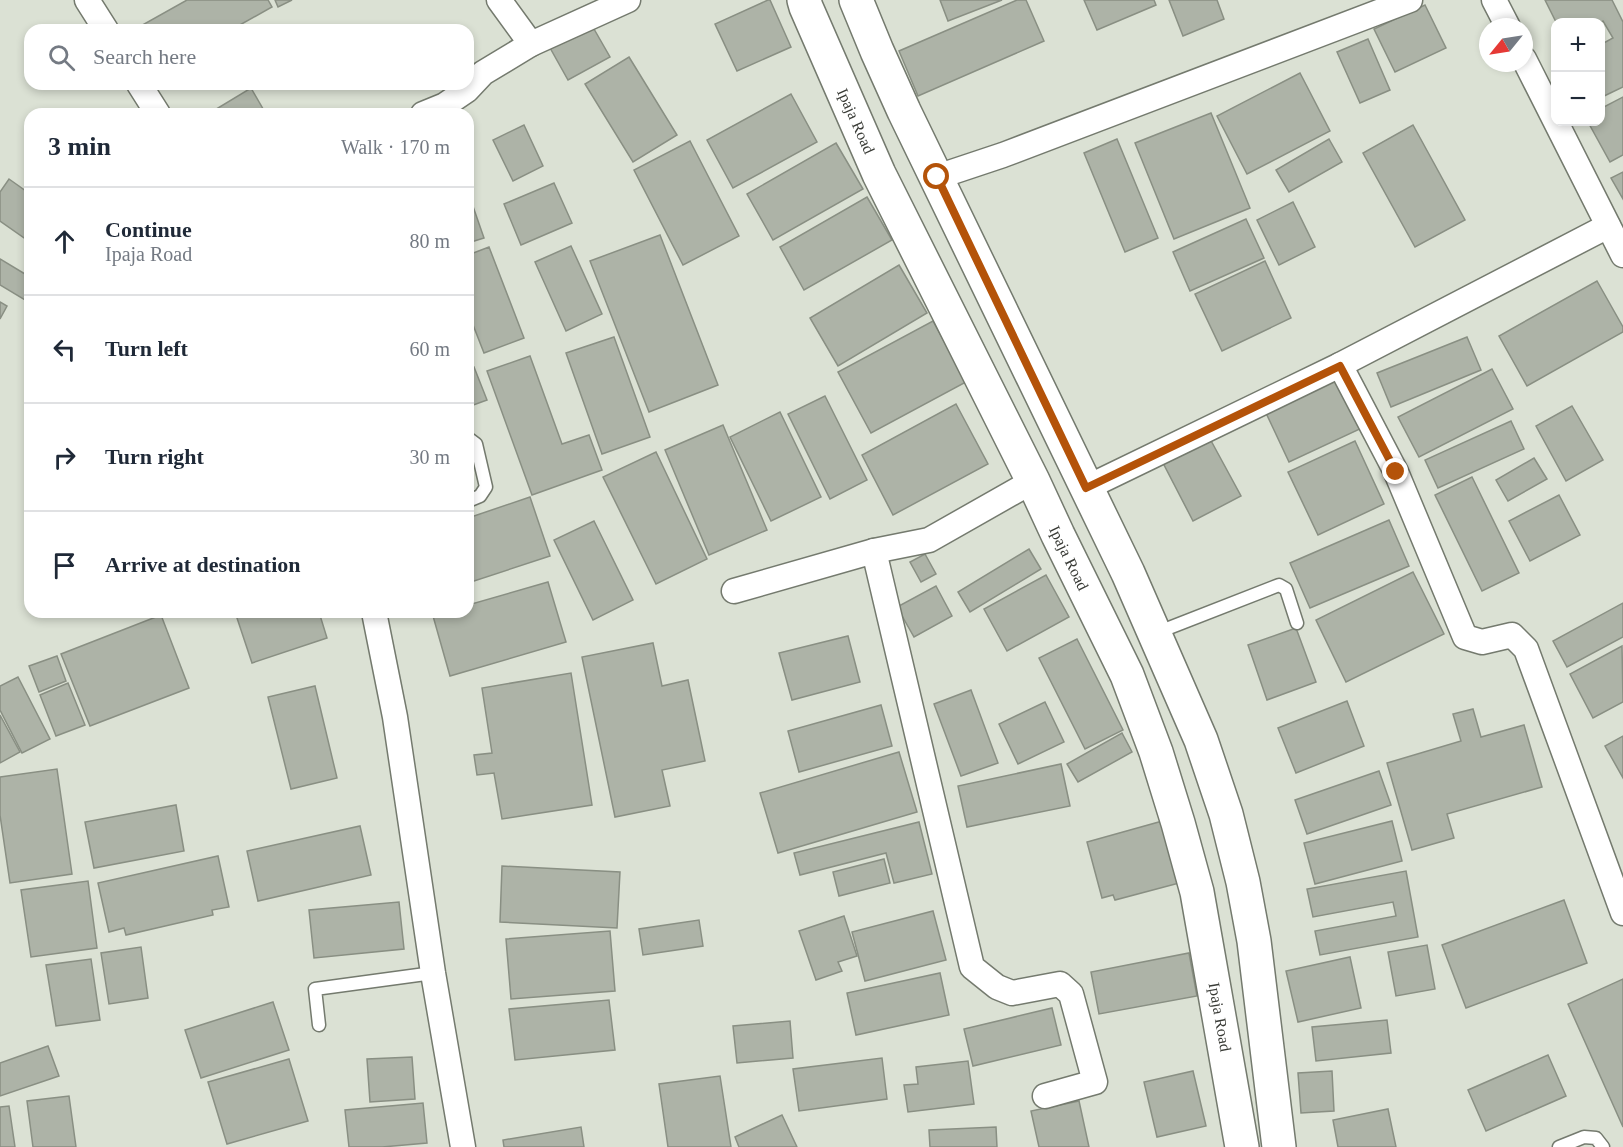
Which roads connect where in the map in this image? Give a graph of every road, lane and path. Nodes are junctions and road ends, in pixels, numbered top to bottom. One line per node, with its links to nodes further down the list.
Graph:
1 (87, 0): 9 (street)
2 (499, 0): 10 (street)
3 (628, 0): 10 (street)
4 (804, 0): 22 (main road, Ipaja Road)
5 (856, 0): 17 (main road)
6 (1410, 0): 17 (street)
7 (1494, 0): 8 (street)
8 (1503, 18)
9 (102, 24)
10 (531, 44): 12 (street)
11 (1531, 72): 18 (street)
12 (474, 83)
13 (143, 90): 15 (street)
14 (467, 90): 16 (street)
15 (154, 108)
16 (438, 108)
17 (937, 177): 23 (main road)
18 (1608, 226): 19 (street); 20 (street)
19 (1623, 255)
20 (1340, 366): 23 (street); 30 (street)
21 (474, 442): 24 (lane)
22 (1033, 481): 25 (street); 35 (main road, Ipaja Road)
23 (1086, 488): 29 (main road)
24 (474, 498)
25 (874, 551): 26 (street); 33 (street)
26 (734, 591)
27 (375, 618): 31 (street)
28 (1297, 623): 29 (lane)
29 (1155, 633): 36 (main road)
30 (1623, 913)
31 (433, 973): 32 (lane); 34 (street)
32 (319, 1025)
33 (1045, 1096)
34 (464, 1147)
35 (1240, 1147)
36 (1279, 1147)
37 (1559, 1147): 38 (lane)
38 (1603, 1147)

